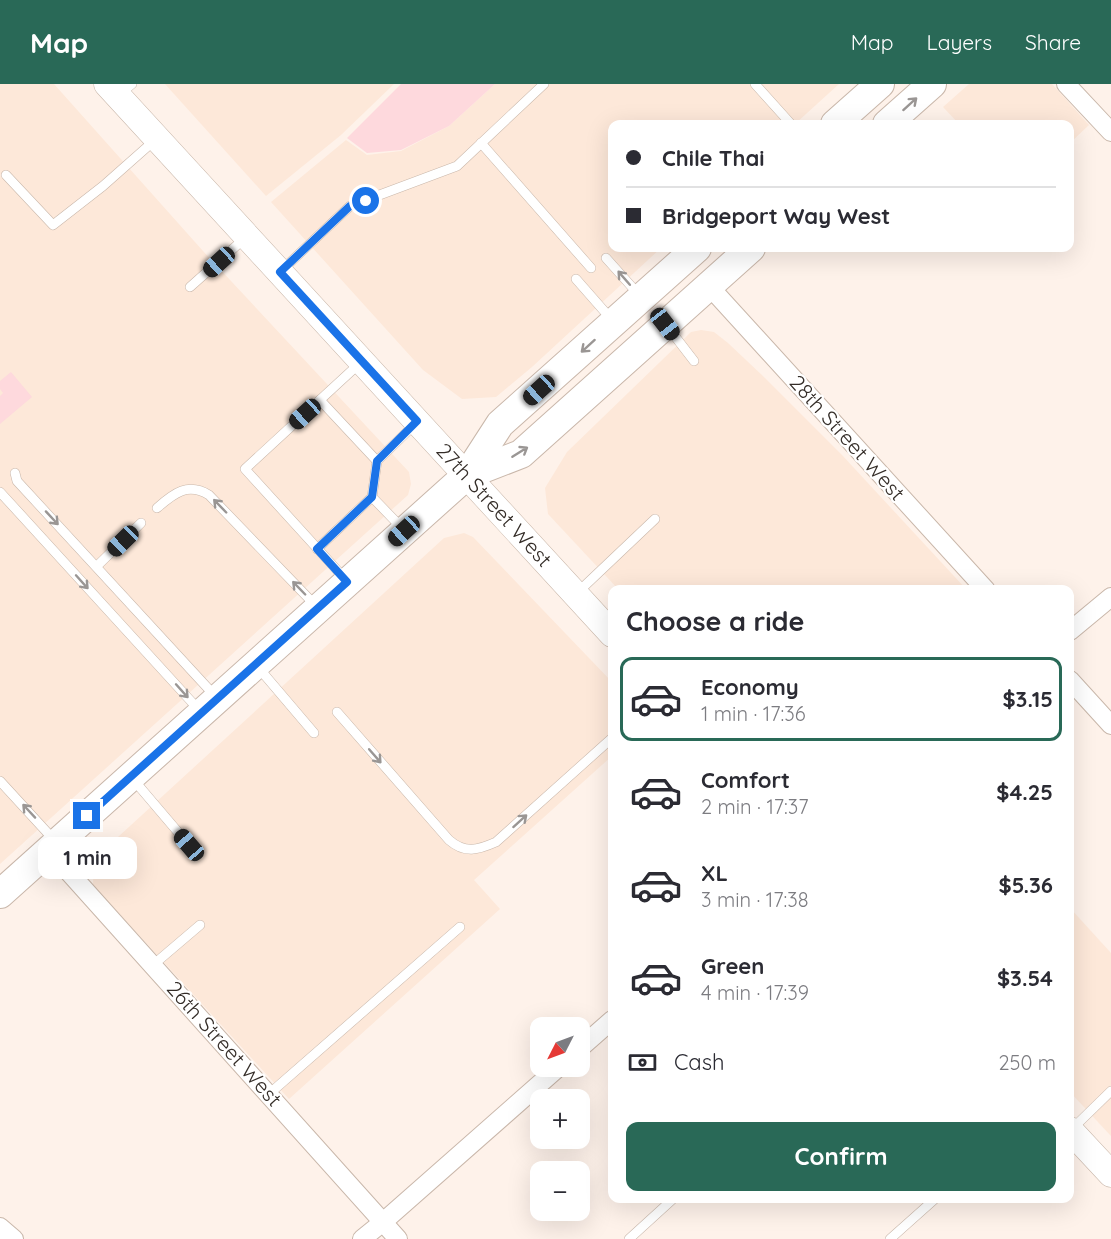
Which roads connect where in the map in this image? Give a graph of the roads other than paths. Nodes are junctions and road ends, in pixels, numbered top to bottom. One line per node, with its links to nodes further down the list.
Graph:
1 (544, 84): 12 (lane)
2 (755, 84): 7 (lane)
3 (880, 84): 8 (main road)
4 (932, 84): 9 (main road, one-way to 4)
5 (1066, 84): 10 (street)
6 (119, 88): 11 (main road, 27th Street West)
7 (787, 120)
8 (840, 120)
9 (892, 120)
10 (1111, 132)
11 (157, 138): 13 (lane); 14 (main road, 27th Street West)
12 (481, 143): 18 (lane); 19 (lane)
13 (6, 175)
14 (247, 236): 19 (main road, 27th Street West); 22 (lane)
15 (693, 252): 23 (main road)
16 (747, 252): 21 (main road)
17 (606, 258): 23 (lane, one-way to 17)
18 (591, 268)
19 (280, 272): 27 (main road, 27th Street West)
20 (576, 279): 24 (lane)
21 (709, 286): 25 (main road); 42 (street, 28th Street West)
22 (190, 287)
23 (642, 297): 24 (main road)
24 (614, 322): 32 (main road, one-way to 32)
25 (665, 324): 26 (lane); 32 (main road, one-way to 25)
26 (694, 360)
27 (362, 361): 28 (lane); 29 (main road, 27th Street West)
28 (320, 400): 30 (lane); 39 (lane)
29 (417, 421): 30 (lane); 32 (main road, 27th Street West)
30 (377, 461): 34 (lane)
31 (15, 473): 40 (lane, one-way to 40)
32 (467, 475): 38 (main road); 43 (main road, 27th Street West)
33 (0, 492): 50 (lane, one-way to 50)
34 (372, 497): 38 (lane); 39 (lane)
35 (157, 508): 45 (lane, one-way to 35)
36 (655, 519): 43 (lane)
37 (141, 524): 40 (lane)
38 (404, 531): 41 (main road)
39 (317, 549): 41 (lane)
40 (97, 566): 50 (lane)
41 (347, 582): 45 (main road)
42 (981, 585)
43 (575, 594): 47 (main road, 27th Street West)
44 (1111, 597): 46 (street)
45 (318, 608): 48 (main road)
46 (1074, 628)
47 (608, 630)
48 (256, 664): 50 (main road); 53 (lane)
49 (1074, 684): 52 (street)
50 (210, 706): 55 (main road)
51 (337, 712): 54 (lane, one-way to 54)
52 (1111, 725)
53 (315, 733)
54 (608, 742)
55 (131, 777): 57 (lane); 58 (main road)
56 (0, 781): 58 (lane, one-way to 56)
57 (189, 845)
58 (53, 846): 59 (main road); 62 (street, 26th Street West)
59 (0, 894)
60 (200, 925): 62 (lane)
61 (460, 927): 67 (lane)
62 (153, 965): 67 (street, 26th Street West)
63 (608, 1024): 64 (street)
64 (590, 1039)
65 (548, 1077): 73 (street)
66 (1111, 1091): 68 (lane)
67 (269, 1094): 73 (street, 26th Street West)
68 (1074, 1126)
69 (1074, 1134): 70 (main road)
70 (1111, 1174)
71 (669, 1203): 78 (lane)
72 (931, 1203): 79 (lane)
73 (383, 1222): 76 (street); 77 (street, 26th Street West)
74 (0, 1227): 75 (street)
75 (14, 1239)
76 (362, 1239)
77 (398, 1239)
78 (629, 1239)
79 (891, 1239)

